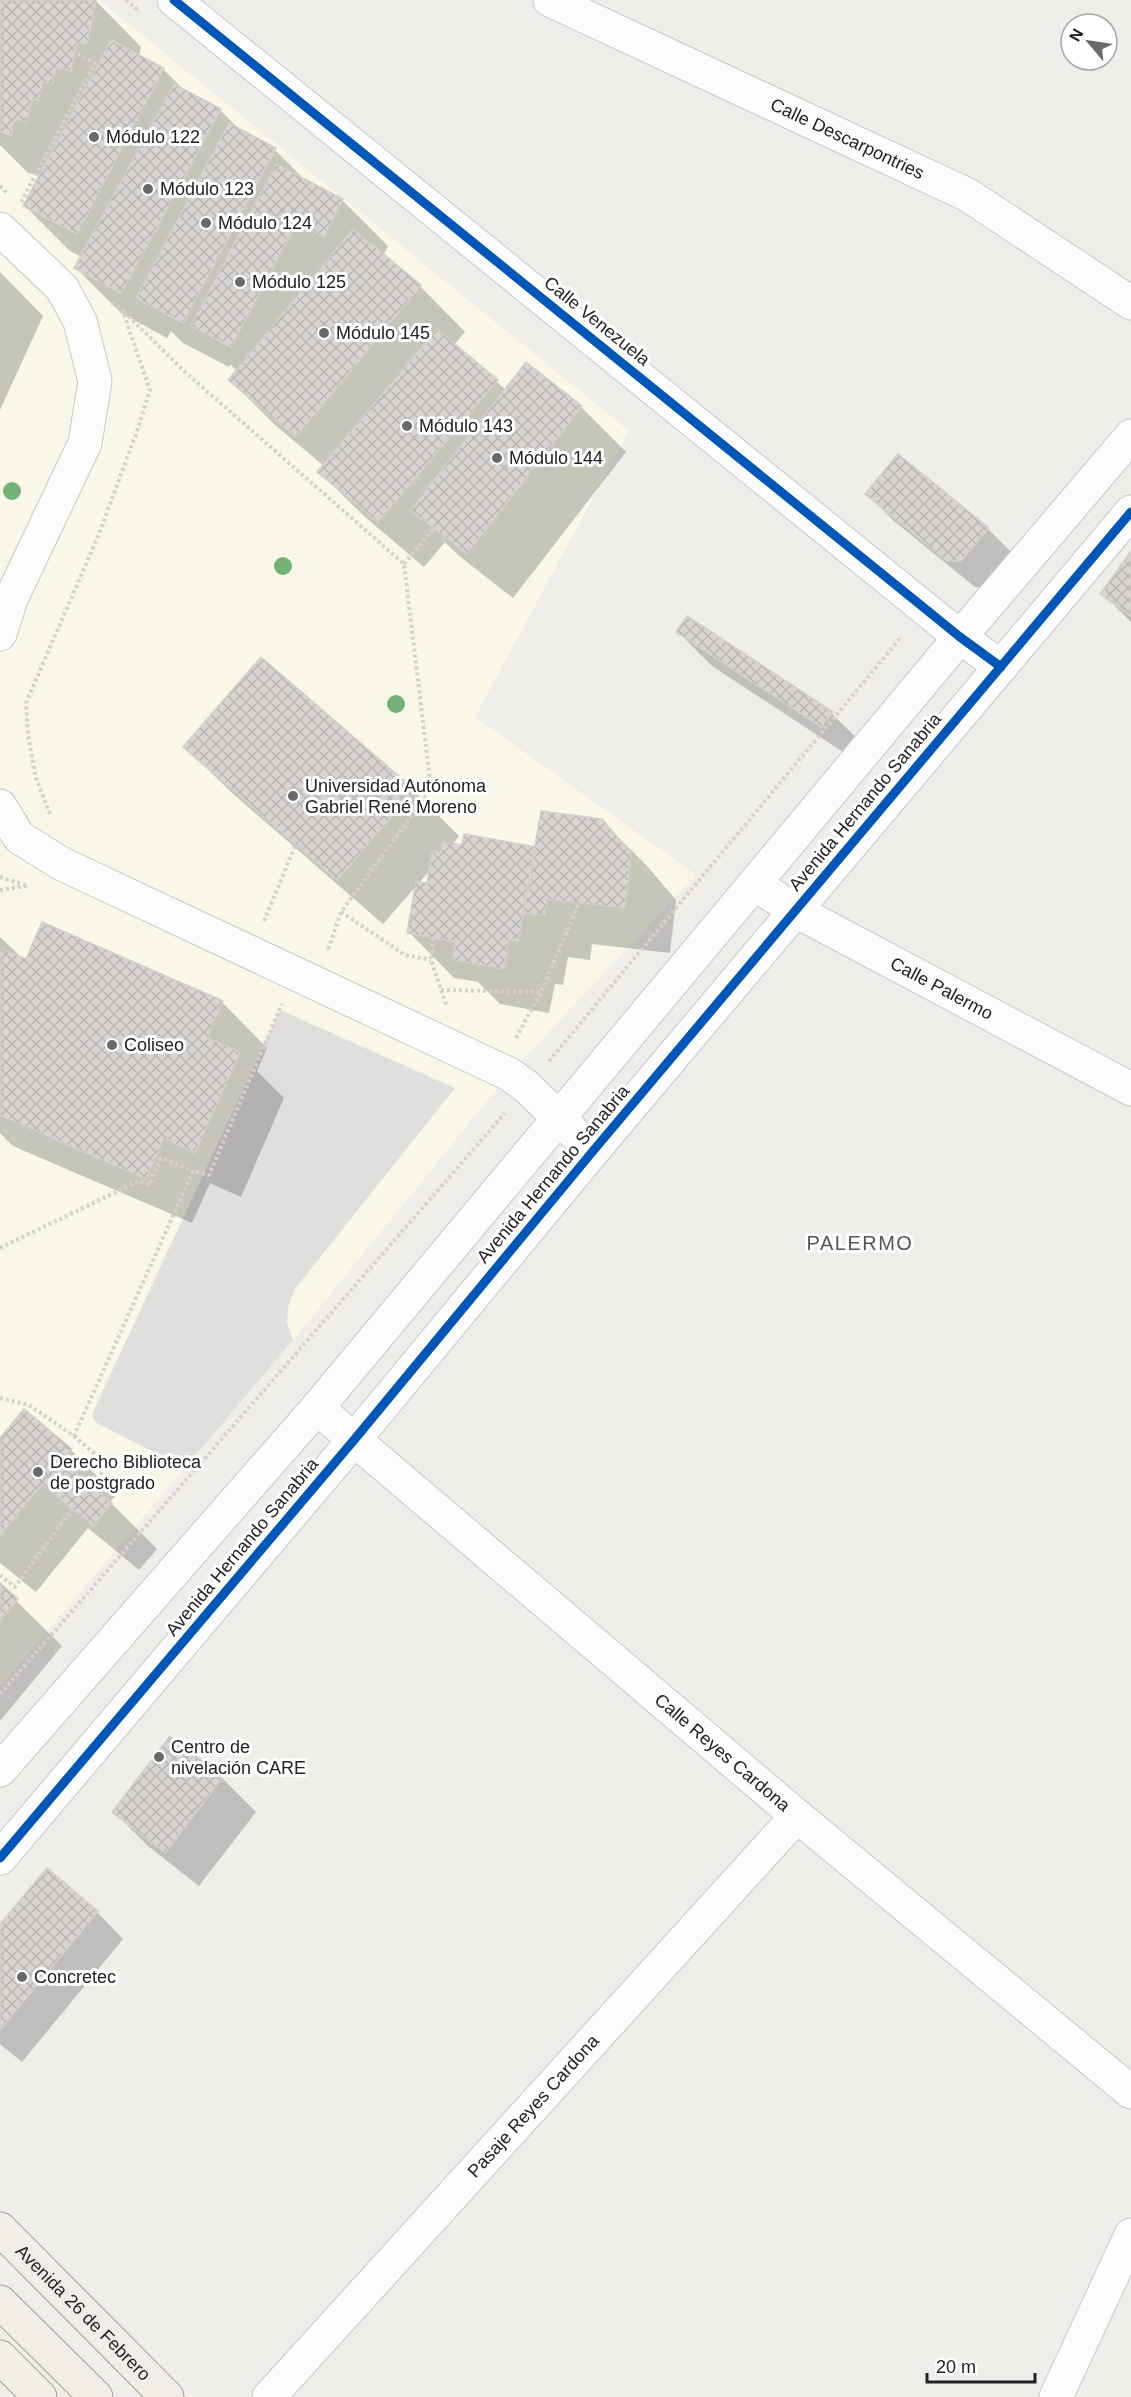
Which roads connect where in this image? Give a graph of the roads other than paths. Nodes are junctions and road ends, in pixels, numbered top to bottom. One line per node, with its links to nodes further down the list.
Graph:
1 (174, 0): 10 (street, Calle Venezuela)
2 (550, 0): 4 (street, Calle Descarpontries)
3 (0, 229): 9 (street)
4 (1131, 303)
5 (1131, 436): 7 (street, Avenida Hernando Sanabria)
6 (1131, 512): 8 (street, Avenida Hernando Sanabria)
7 (1047, 534): 8 (street); 10 (street, Avenida Hernando Sanabria)
8 (1086, 565): 11 (street, Avenida Hernando Sanabria)
9 (0, 634)
10 (960, 637): 11 (street, Calle Venezuela); 12 (street, Avenida Hernando Sanabria)
11 (1000, 667): 13 (street, Avenida Hernando Sanabria)
12 (888, 725): 13 (street); 15 (street, Avenida Hernando Sanabria)
13 (926, 755): 16 (street, Avenida Hernando Sanabria)
14 (0, 806): 18 (street)
15 (755, 884): 16 (street, Calle Palermo); 18 (street, Avenida Hernando Sanabria)
16 (796, 911): 17 (street, Calle Palermo); 19 (street, Avenida Hernando Sanabria)
17 (1131, 1089)
18 (559, 1118): 19 (street); 20 (street, Avenida Hernando Sanabria)
19 (593, 1151): 21 (street, Avenida Hernando Sanabria)
20 (317, 1408): 21 (street, Calle Reyes Cardona); 22 (street, Avenida Hernando Sanabria)
21 (354, 1440): 23 (street, Calle Reyes Cardona); 24 (street, Avenida Hernando Sanabria)
22 (0, 1770)
23 (797, 1816): 25 (street, Calle Reyes Cardona); 33 (street, Pasaje Reyes Cardona)
24 (0, 1858)
25 (1131, 2092)
26 (0, 2229): 32 (main road, Avenida 26 de Febrero)
27 (1131, 2235): 34 (street)
28 (0, 2302): 31 (main road)
29 (0, 2357): 30 (main road)
30 (40, 2397)
31 (96, 2397)
32 (167, 2397)
33 (269, 2397)
34 (1056, 2397)

